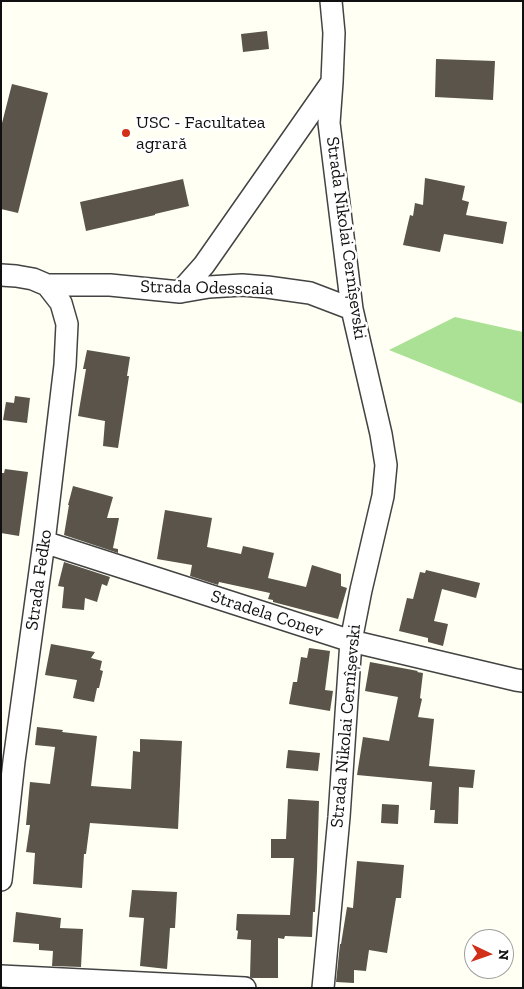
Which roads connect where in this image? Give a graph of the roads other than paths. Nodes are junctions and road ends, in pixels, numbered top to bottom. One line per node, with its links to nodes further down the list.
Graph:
1 (331, 1): 2 (street, Strada Nikolai Cernîșevski)
2 (332, 82): 5 (street, Strada Nikolai Cernîșevski); 6 (street, Strada Nikolai Cernîșevski)
3 (1, 275): 4 (street, Strada Odesscaia)
4 (47, 285): 5 (street, Strada Odesscaia); 7 (street, Strada Fedko)
5 (180, 292): 6 (street, Strada Odesscaia)
6 (352, 309): 8 (street, Strada Nikolai Cernîșevski)
7 (44, 542): 8 (street, Stradela Conev); 10 (street, Strada Fedko)
8 (351, 641): 9 (street, Stradela Conev); 13 (street, Strada Nikolai Cernîșevski)
9 (523, 681)
10 (1, 880)
11 (1, 976): 12 (street)
12 (245, 988)
13 (323, 988)

